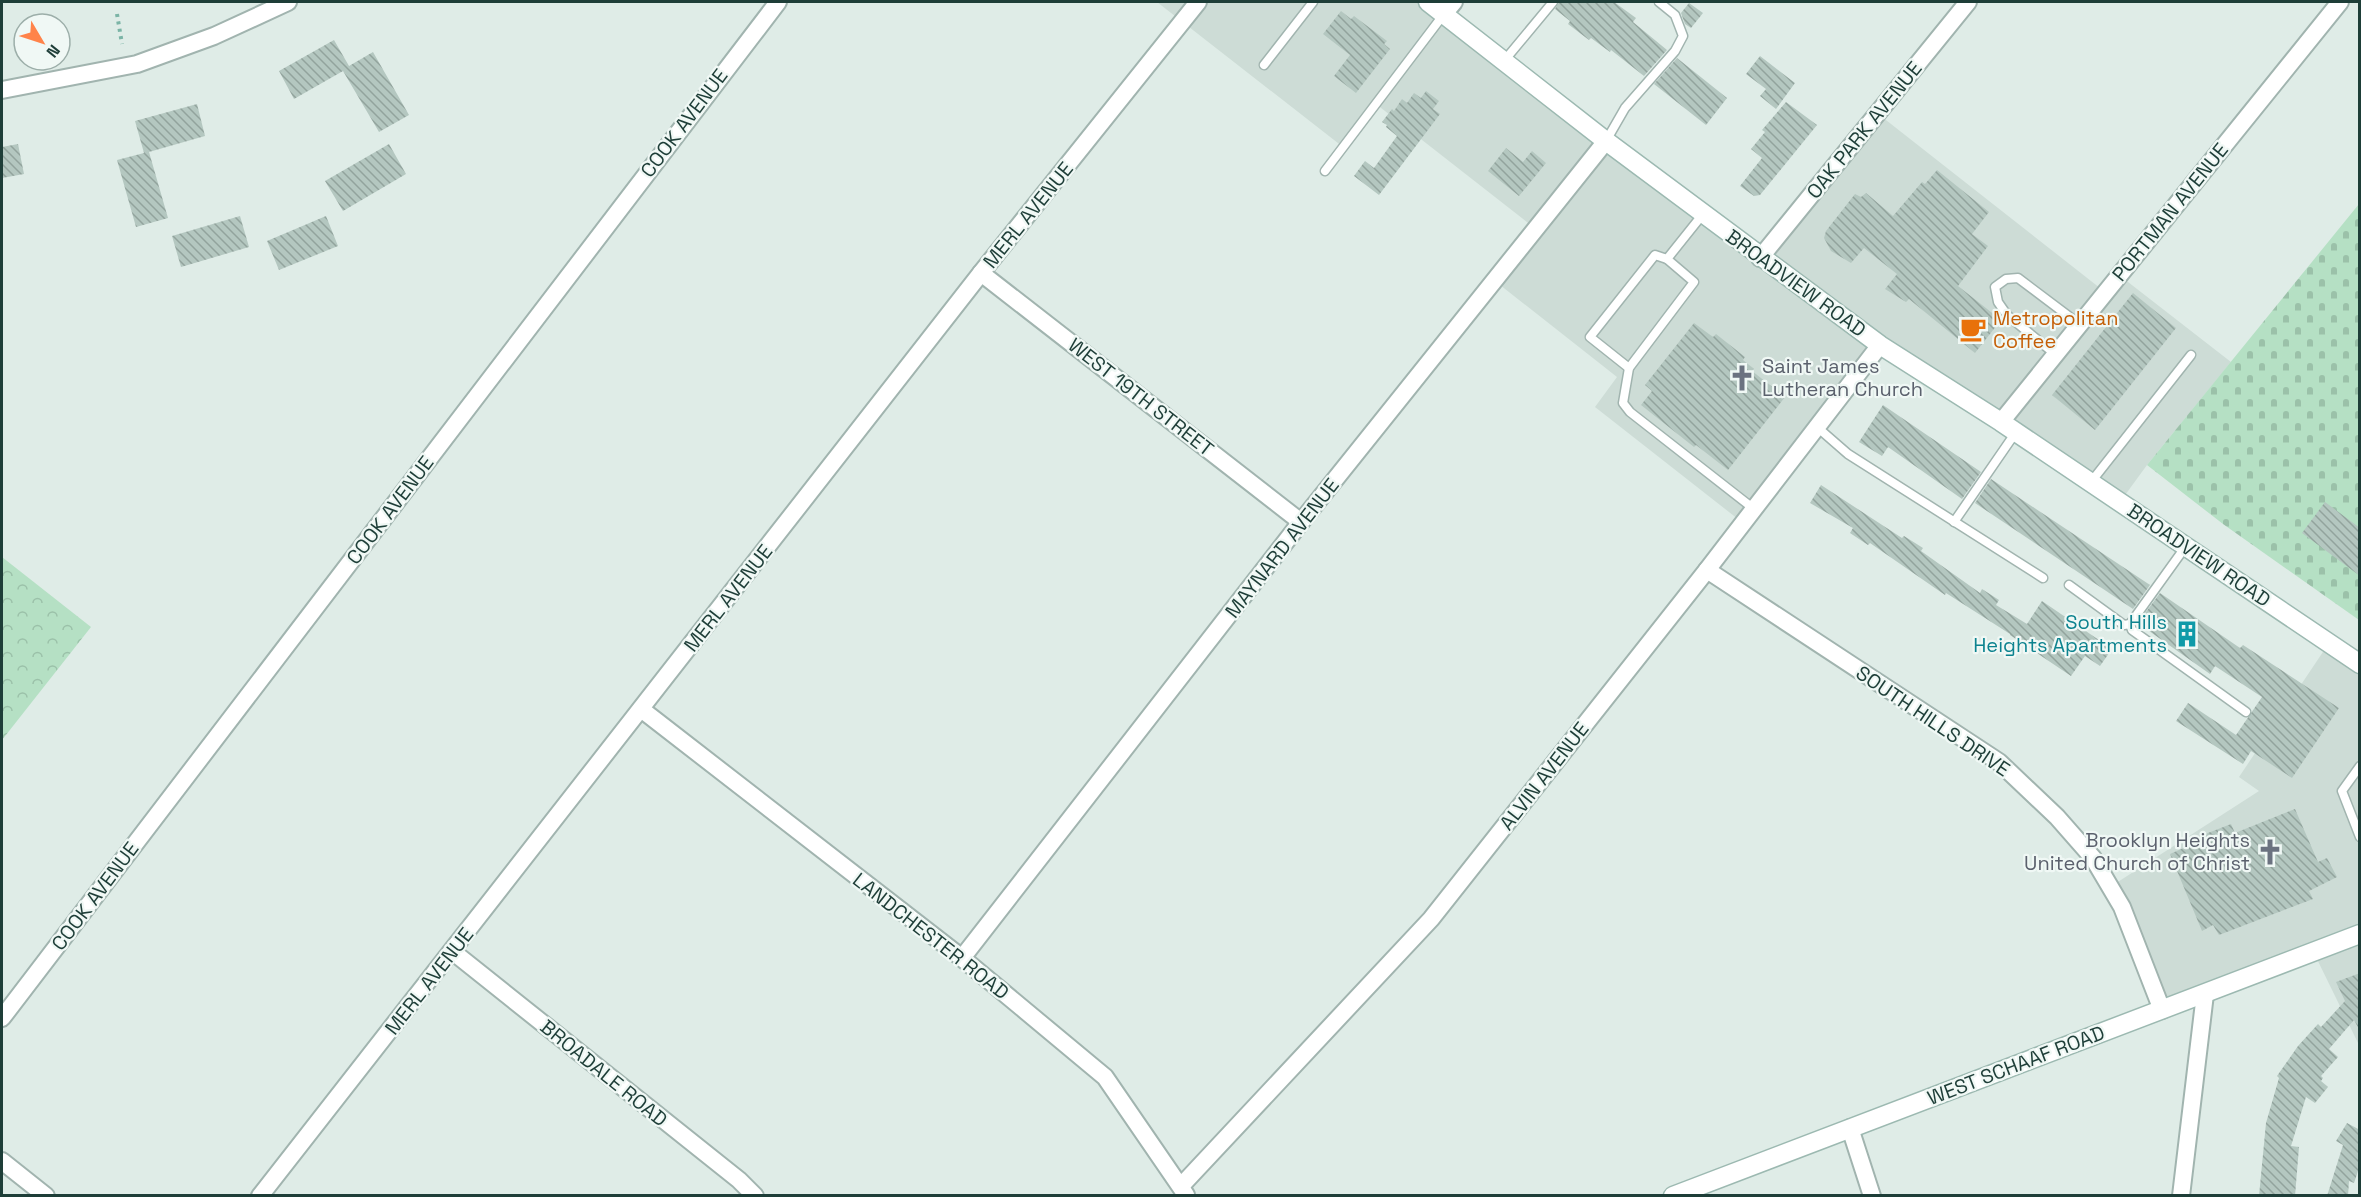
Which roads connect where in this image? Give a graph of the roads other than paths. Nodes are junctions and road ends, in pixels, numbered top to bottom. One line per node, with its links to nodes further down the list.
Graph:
1 (288, 2): 13 (street)
2 (778, 2): 46 (street, COOK AVENUE)
3 (1198, 2): 19 (street, MERL AVENUE)
4 (1312, 2): 12 (lane)
5 (1428, 2): 10 (main road, BROADVIEW ROAD)
6 (1553, 2): 11 (lane)
7 (1659, 2): 14 (lane)
8 (1968, 2): 17 (street, OAK PARK AVENUE)
9 (2340, 2): 20 (street, PORTMAN AVENUE)
10 (1449, 8): 11 (main road, BROADVIEW ROAD); 15 (lane)
11 (1504, 61): 14 (main road, BROADVIEW ROAD)
12 (1264, 66)
13 (2, 90)
14 (1606, 141): 16 (main road, BROADVIEW ROAD); 29 (street, MAYNARD AVENUE)
15 (1325, 171)
16 (1703, 214): 17 (main road, BROADVIEW ROAD); 18 (lane)
17 (1760, 258): 21 (main road, BROADVIEW ROAD)
18 (1667, 259): 24 (lane); 24 (lane)
19 (981, 273): 29 (street, WEST 19TH STREET); 37 (street, MERL AVENUE)
20 (2079, 324): 22 (street, PORTMAN AVENUE); 22 (lane)
21 (1880, 345): 25 (street, ALVIN AVENUE); 26 (main road, BROADVIEW ROAD)
22 (2055, 354): 26 (street, PORTMAN AVENUE)
23 (2191, 356): 27 (lane)
24 (1629, 368): 28 (lane)
25 (1817, 427): 28 (street, ALVIN AVENUE); 30 (lane)
26 (2008, 427): 27 (main road, BROADVIEW ROAD); 30 (lane)
27 (2091, 482): 31 (main road, BROADVIEW ROAD)
28 (1754, 509): 32 (street, ALVIN AVENUE)
29 (1301, 522): 43 (street, MAYNARD AVENUE)
30 (1954, 522): 33 (lane)
31 (2186, 546): 35 (lane); 36 (main road, BROADVIEW ROAD)
32 (1707, 570): 45 (street, SOUTH HILLS DRIVE); 49 (street, ALVIN AVENUE)
33 (2043, 578)
34 (2069, 585): 35 (lane)
35 (2130, 624): 38 (lane)
36 (2360, 664)
37 (641, 709): 42 (street, MERL AVENUE); 43 (street, LANDCHESTER ROAD)
38 (2246, 712)
39 (2360, 766): 40 (lane)
40 (2360, 837)
41 (2360, 934): 44 (main road, WEST SCHAAF ROAD)
42 (452, 951): 51 (street, MERL AVENUE); 52 (street, BROADALE ROAD)
43 (962, 958): 49 (street, LANDCHESTER ROAD)
44 (2205, 993): 45 (main road, WEST SCHAAF ROAD); 55 (street)
45 (2162, 1010): 47 (main road, WEST SCHAAF ROAD)
46 (2, 1018)
47 (1850, 1128): 53 (main road, WEST SCHAAF ROAD); 54 (street)
48 (2, 1161): 50 (street)
49 (1184, 1191)
50 (46, 1196)
51 (260, 1196)
52 (755, 1196)
53 (1673, 1196)
54 (1872, 1196)
55 (2181, 1196)

